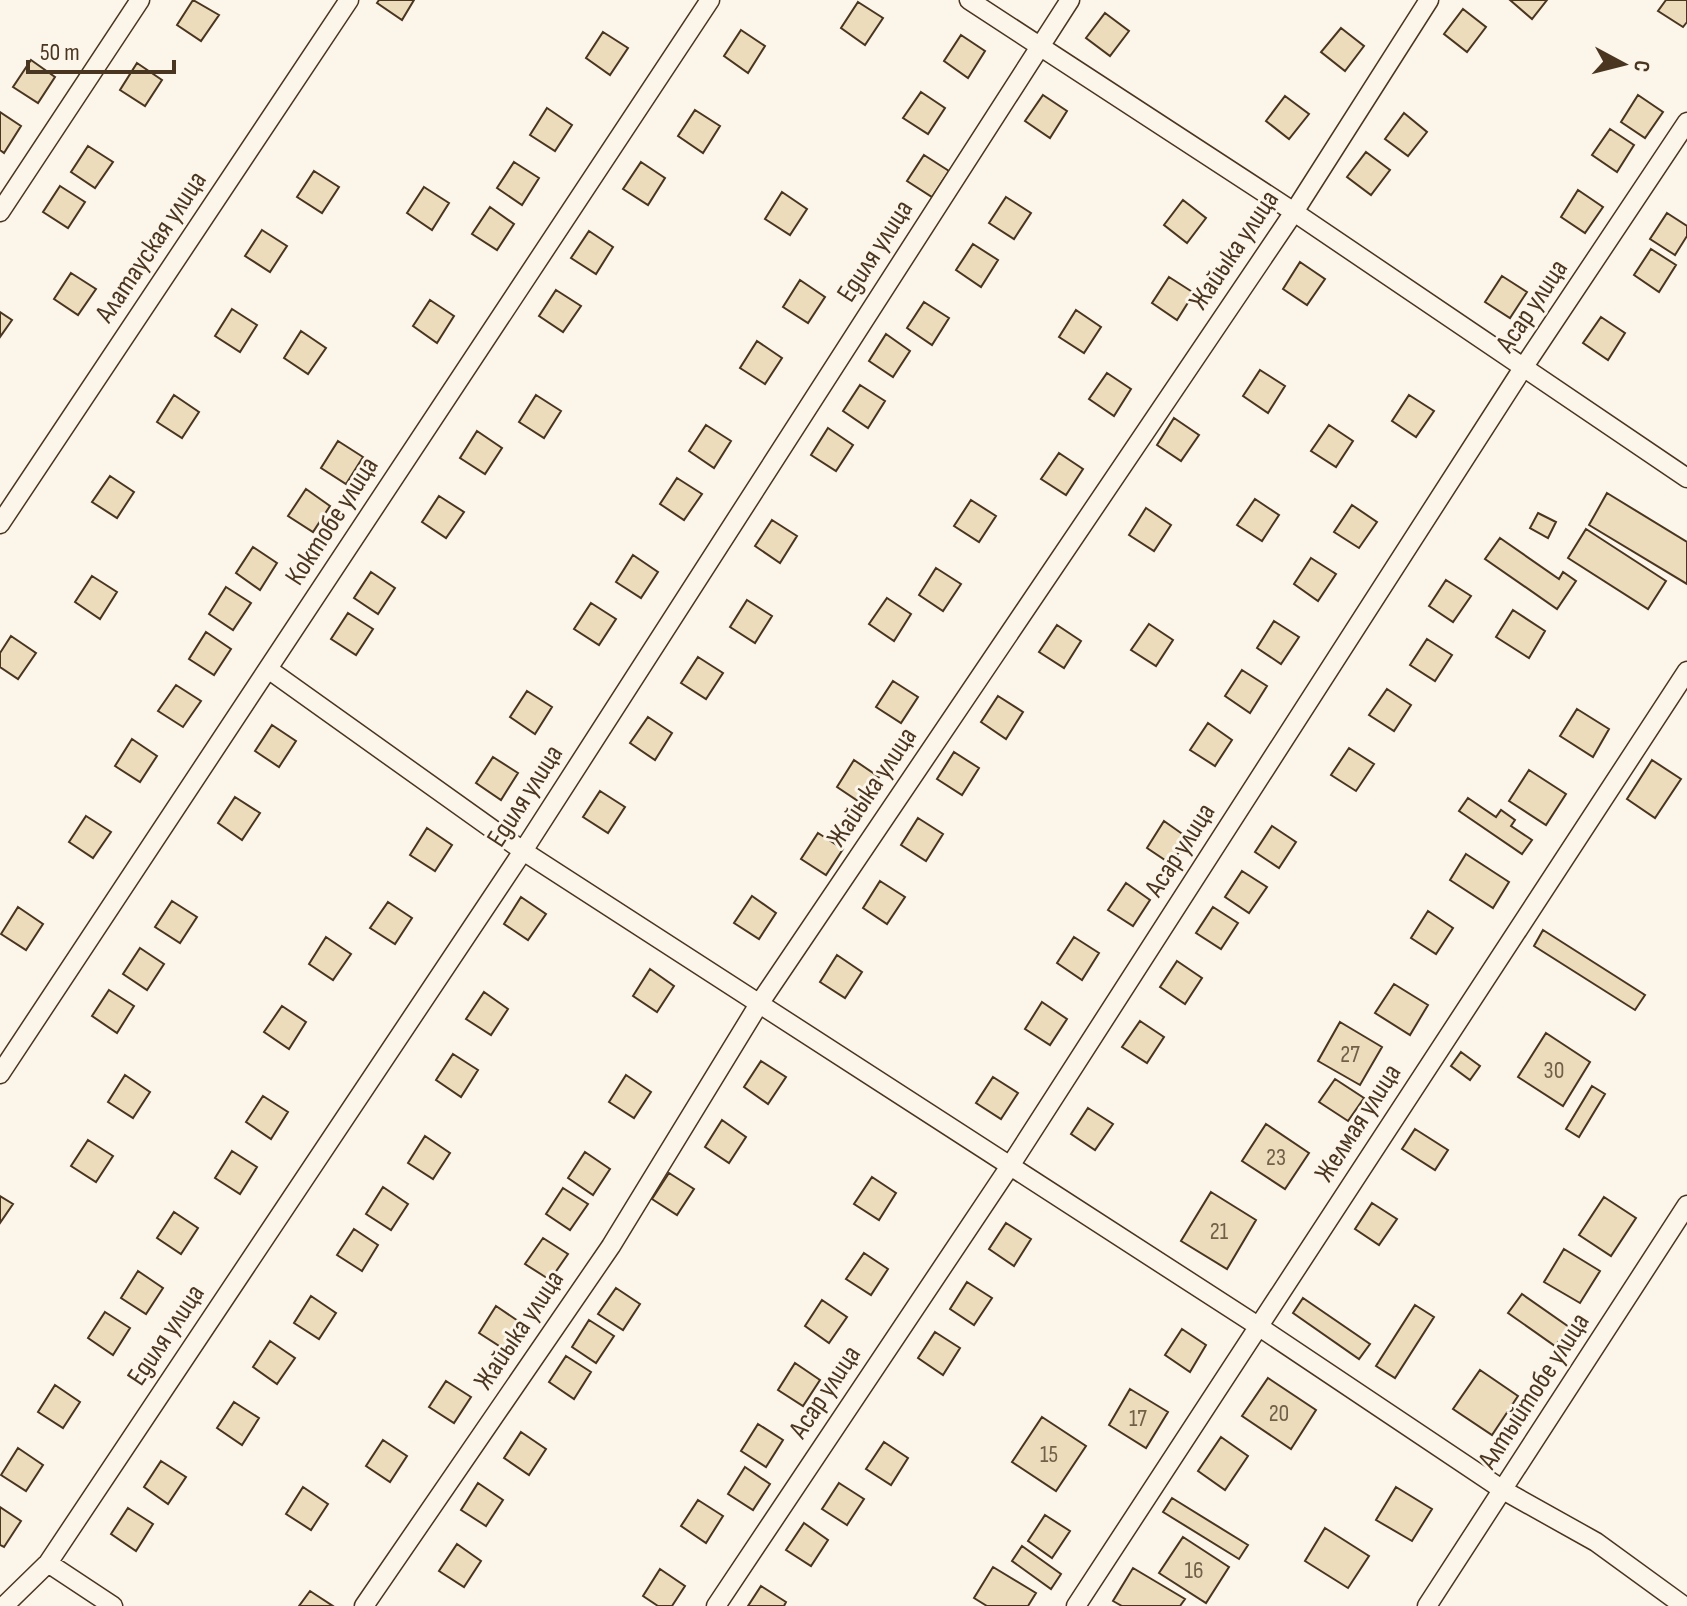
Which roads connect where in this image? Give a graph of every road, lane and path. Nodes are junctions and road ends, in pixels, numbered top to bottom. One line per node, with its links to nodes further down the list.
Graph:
1 (140, 0): 9 (street)
2 (349, 0): 13 (street, Алатауская улица)
3 (710, 0): 14 (street, Коктобе улица)
4 (969, 0): 7 (street)
5 (1070, 0): 7 (street, Едиля улица)
6 (1429, 0): 10 (street, Жайыка улица)
7 (1040, 46): 10 (street); 16 (street, Едиля улица)
8 (1687, 122): 11 (street, Асар улица)
9 (0, 212)
10 (1294, 212): 11 (street); 17 (street, Жайыка улица)
11 (1523, 368): 12 (street); 19 (street, Асар улица)
12 (1687, 478)
13 (0, 524)
14 (268, 669): 16 (street); 18 (street, Коктобе улица)
15 (1687, 671): 21 (street, Желмая улица)
16 (523, 851): 17 (street); 23 (street, Едиля улица)
17 (759, 1004): 19 (street); 26 (street, Жайыка улица)
18 (0, 1074)
19 (1010, 1166): 21 (street); 27 (street, Асар улица)
20 (1687, 1205): 22 (street, Алтыйтобе улица)
21 (1258, 1326): 22 (street); 28 (street, Желмая улица)
22 (1503, 1490): 29 (street, Алтыйтобе улица); 30 (street)
23 (48, 1563): 24 (street, Едиля улица); 25 (street)
24 (4, 1606)
25 (113, 1606)
26 (364, 1606)
27 (716, 1606)
28 (1076, 1606)
29 (1427, 1606)
30 (1684, 1606)

